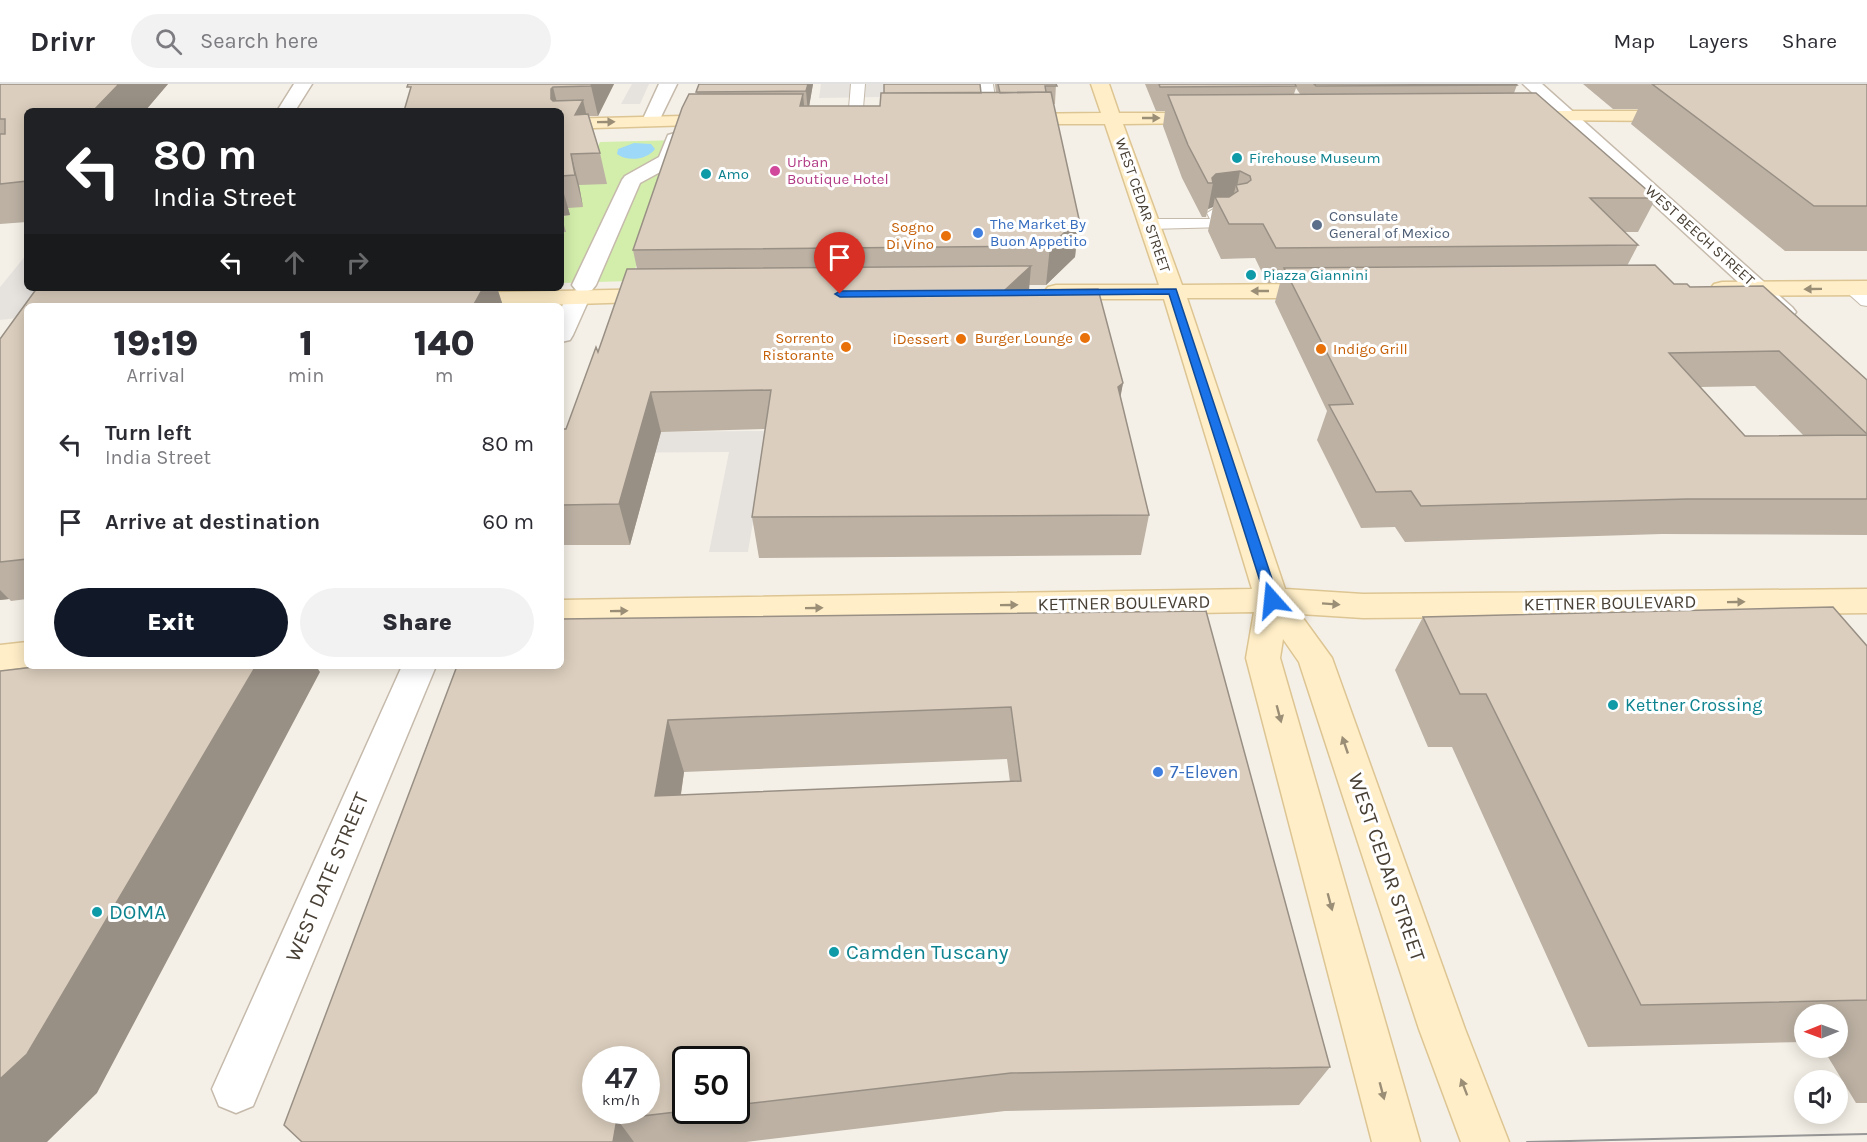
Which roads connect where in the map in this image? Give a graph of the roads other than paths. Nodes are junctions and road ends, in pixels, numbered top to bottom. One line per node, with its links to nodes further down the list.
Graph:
1 (303, 84): 7 (street)
2 (668, 84): 19 (street)
3 (858, 84): 18 (lane)
4 (986, 84): 15 (lane)
5 (1100, 84): 11 (main road, WEST CEDAR STREET)
6 (1532, 84): 9 (street, WEST BEECH STREET)
7 (288, 108)
8 (1504, 116): 9 (main road)
9 (1568, 116): 10 (main road); 25 (street, WEST BEECH STREET)
10 (1701, 116)
11 (1112, 118): 12 (main road, one-way to 12); 15 (main road); 23 (main road, WEST CEDAR STREET)
12 (1226, 118)
13 (878, 119): 18 (main road)
14 (969, 119): 15 (main road)
15 (991, 119)
16 (742, 120): 19 (main road)
17 (832, 120): 18 (main road)
18 (855, 120)
19 (651, 121): 20 (main road, one-way to 19)
20 (564, 124)
21 (675, 139): 26 (street)
22 (1233, 212): 23 (lane)
23 (1149, 224): 27 (main road, WEST CEDAR STREET)
24 (1700, 289): 25 (main road)
25 (1759, 289): 30 (main road, one-way to 25); 33 (street, WEST BEECH STREET)
26 (581, 291): 31 (main road); 32 (main road); 34 (street)
27 (1173, 291): 28 (main road, one-way to 27); 29 (main road); 35 (main road, WEST CEDAR STREET)
28 (1345, 291)
29 (1036, 292)
30 (1862, 292)
31 (690, 296)
32 (424, 303)
33 (1797, 324)
34 (564, 328)
35 (1272, 600): 36 (main road, KETTNER BOULEVARD, one-way to 36); 37 (main road, KETTNER BOULEVARD, one-way to 35); 42 (main road, WEST CEDAR STREET, one-way to 42); 43 (main road, WEST CEDAR STREET, one-way to 35)
36 (1867, 601)
37 (564, 612)
38 (24, 655): 39 (main road)
39 (0, 658)
40 (418, 669): 41 (street, WEST DATE STREET)
41 (236, 1089)
42 (1396, 1142)
43 (1485, 1142)

